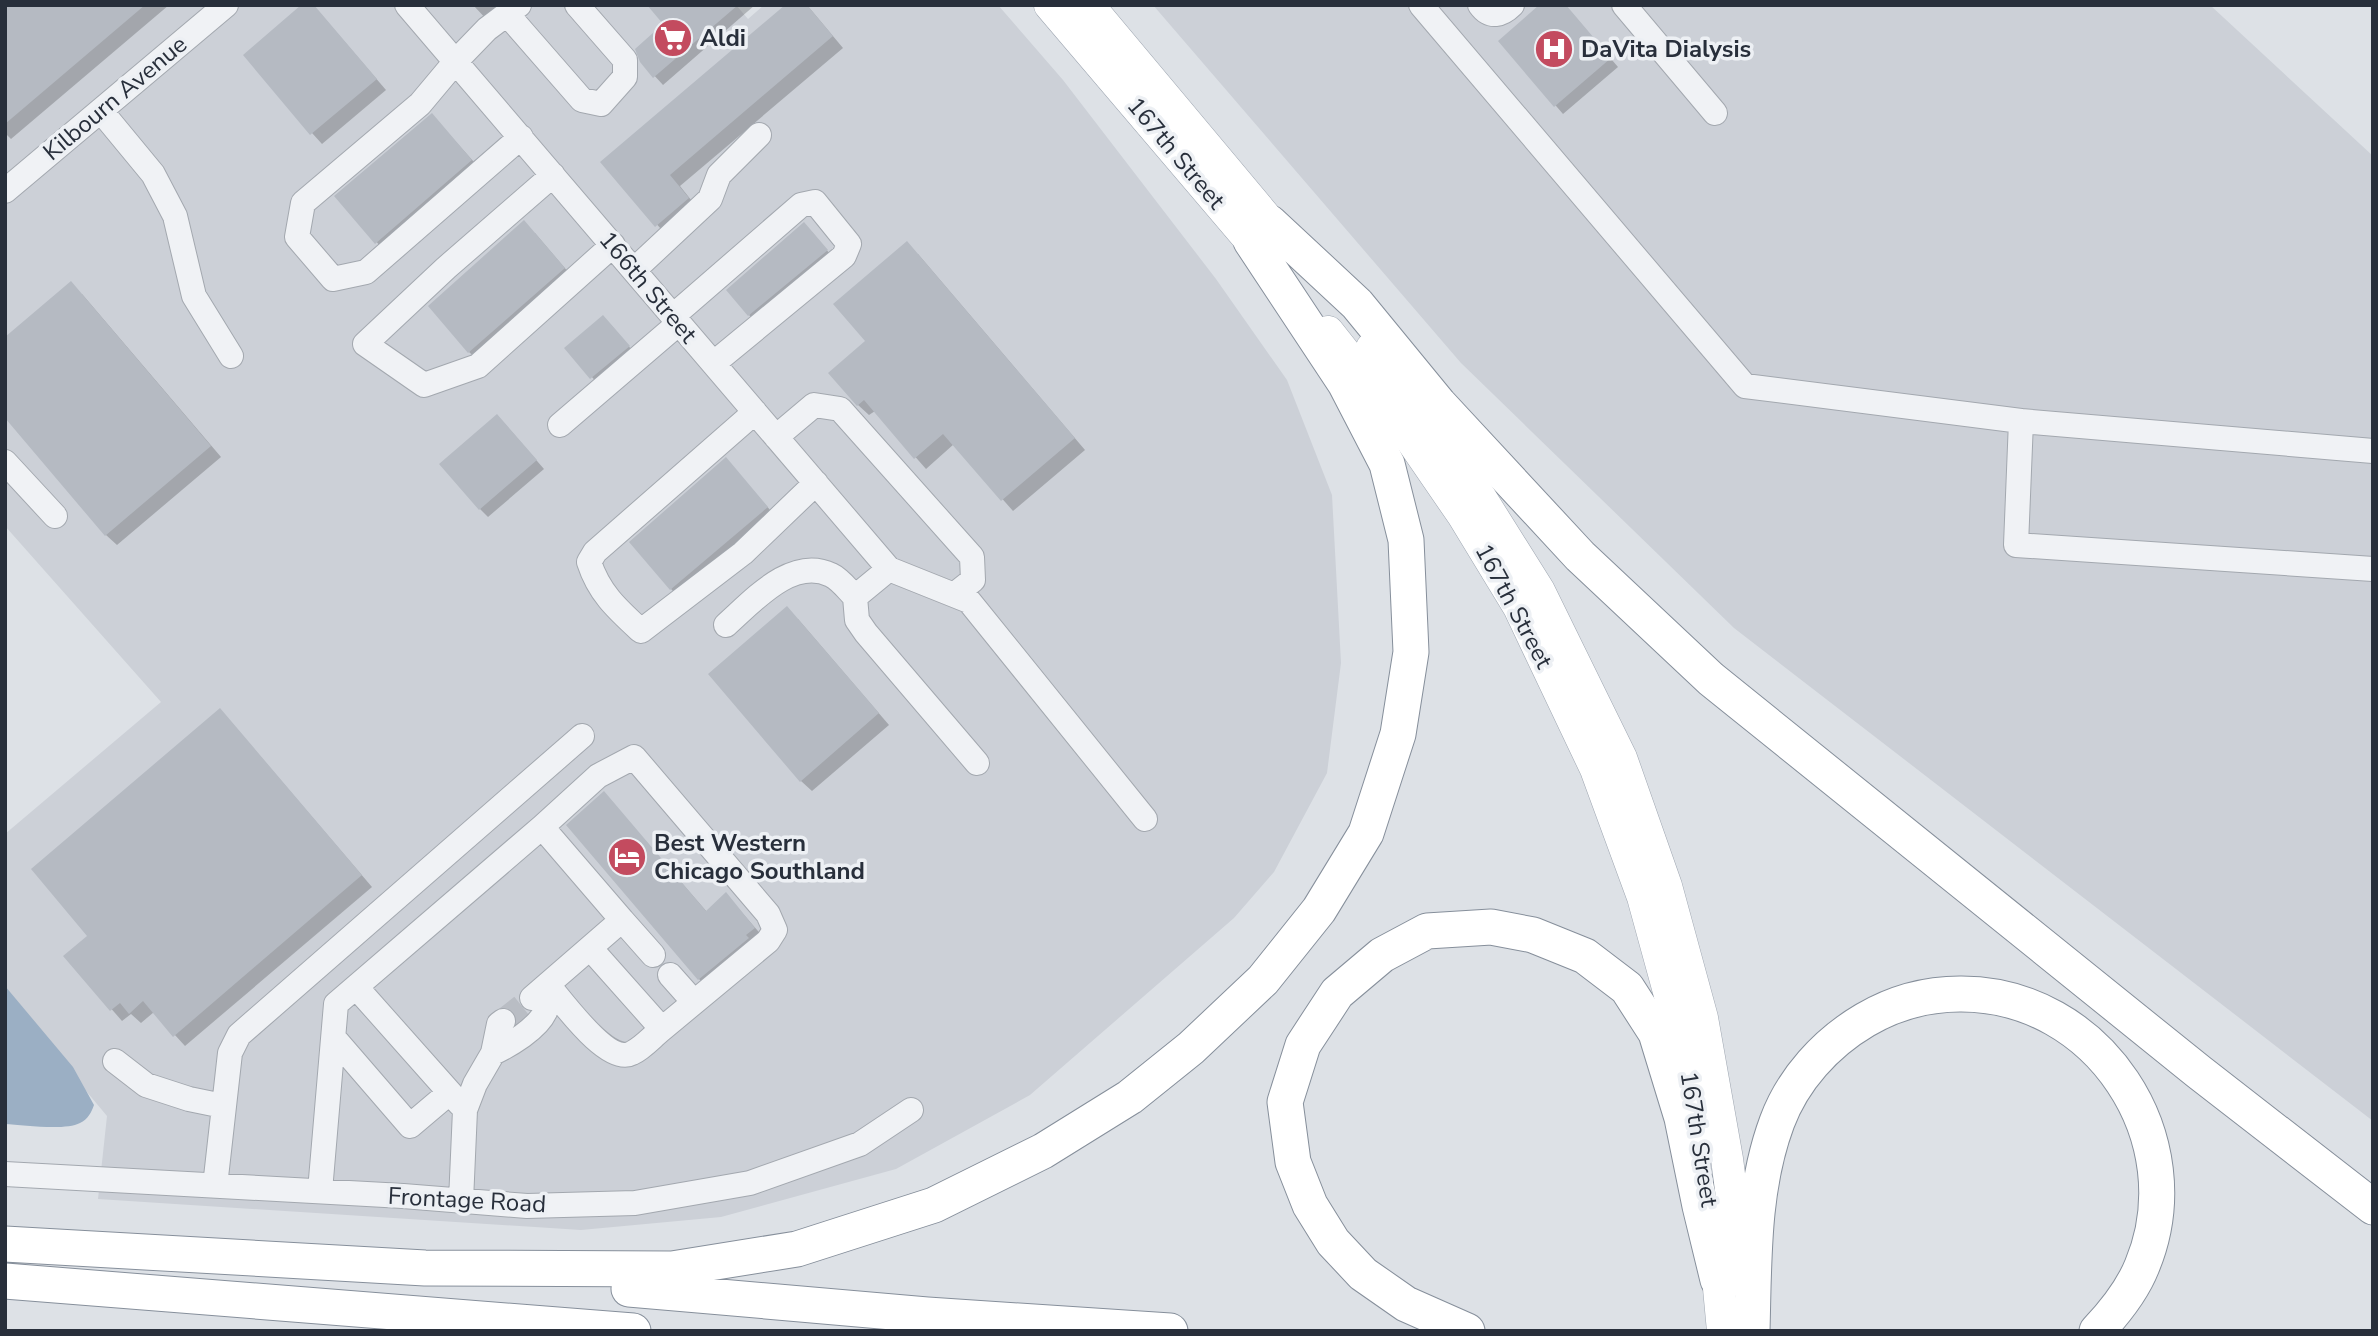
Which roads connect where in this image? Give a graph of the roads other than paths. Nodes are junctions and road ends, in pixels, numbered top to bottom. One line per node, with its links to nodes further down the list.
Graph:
1 (226, 5): 12 (street, Kilbourn Avenue)
2 (407, 5): 11 (street, 166th Street)
3 (577, 5): 10 (street)
4 (1051, 5): 18 (main road, 167th Street)
5 (1088, 5): 18 (main road, 167th Street)
6 (1421, 5): 25 (street)
7 (1480, 5): 8 (street)
8 (1513, 5)
9 (1624, 5): 13 (street)
10 (513, 10): 11 (street)
11 (456, 61): 15 (street, 166th Street); 15 (street)
12 (101, 111): 17 (street, Kilbourn Avenue); 22 (street)
13 (1715, 113)
14 (759, 135): 20 (street)
15 (521, 137): 16 (street, 166th Street)
16 (553, 175): 19 (street, 166th Street); 19 (street)
17 (5, 191)
18 (1261, 232): 60 (highway); 62 (highway); 63 (main road, 167th Street); 69 (main road, 167th Street)
19 (613, 245): 20 (street, 166th Street)
20 (634, 270): 21 (street, 166th Street)
21 (676, 320): 23 (street, 166th Street); 23 (street); 26 (street)
22 (231, 356)
23 (714, 363): 24 (street, 166th Street)
24 (755, 412): 27 (street, 166th Street); 30 (street)
25 (2021, 421): 28 (street); 33 (street)
26 (560, 425)
27 (776, 437): 30 (street, 166th Street); 34 (street)
28 (2373, 451)
29 (5, 461): 31 (street)
30 (816, 483): 32 (street, 166th Street)
31 (55, 516)
32 (889, 569): 34 (street); 35 (street)
33 (2373, 569)
34 (954, 595): 39 (street)
35 (855, 597): 36 (street); 38 (street)
36 (726, 625)
37 (583, 736): 54 (street)
38 (977, 763)
39 (1145, 818)
40 (542, 827): 41 (street); 45 (street); 47 (street)
41 (622, 920): 42 (street); 43 (street)
42 (590, 948): 46 (street); 49 (street)
43 (653, 955)
44 (670, 975): 47 (street)
45 (356, 987): 50 (street); 53 (street)
46 (540, 991): 49 (street); 51 (street)
47 (694, 1003): 49 (street)
48 (503, 1021): 51 (street)
49 (662, 1029)
50 (334, 1038): 53 (street); 58 (street)
51 (493, 1053): 53 (street)
52 (115, 1061): 54 (street)
53 (457, 1101): 59 (street)
54 (223, 1106): 57 (street)
55 (911, 1110): 59 (street, Frontage Road)
56 (5, 1174): 57 (street, Frontage Road)
57 (215, 1186): 58 (street, Frontage Road)
58 (320, 1191): 59 (street, Frontage Road)
59 (461, 1201)
60 (2373, 1207)
61 (5, 1244): 62 (highway)
62 (425, 1268): 66 (highway)
63 (1718, 1279): 67 (highway); 68 (main road, 167th Street)
64 (5, 1281): 65 (highway)
65 (633, 1331)
66 (1170, 1331)
67 (1467, 1331)
68 (1723, 1331)
69 (1751, 1331): 70 (highway)
70 (2097, 1331)

